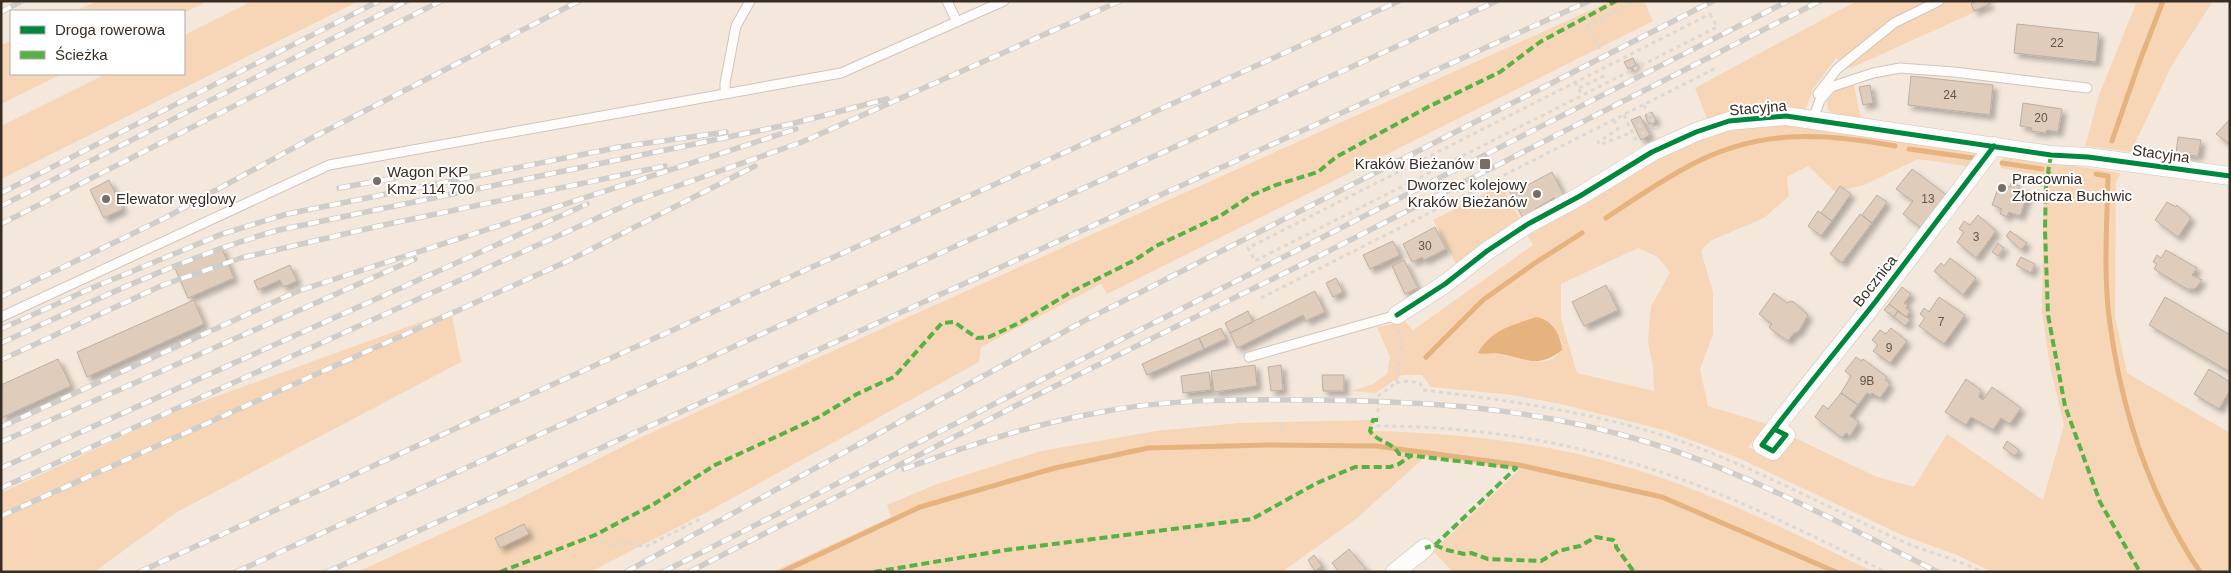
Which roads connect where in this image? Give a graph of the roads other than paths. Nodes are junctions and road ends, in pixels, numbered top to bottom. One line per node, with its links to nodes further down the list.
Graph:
1 (750, 1): 7 (lane)
2 (947, 1): 5 (lane)
3 (1004, 1): 5 (lane)
4 (1939, 1): 8 (lane)
5 (956, 22): 7 (lane)
6 (2087, 88): 8 (lane)
7 (724, 94): 12 (lane)
8 (1814, 113): 9 (street, Stacyjna); 11 (street, Stacyjna)
9 (1994, 146): 10 (street, Stacyjna); 14 (street, Bocznica)
10 (2230, 176)
11 (1397, 315): 13 (lane)
12 (1, 317)
13 (1249, 357)
14 (1774, 429)
15 (1425, 548): 16 (street)
16 (1395, 572)

